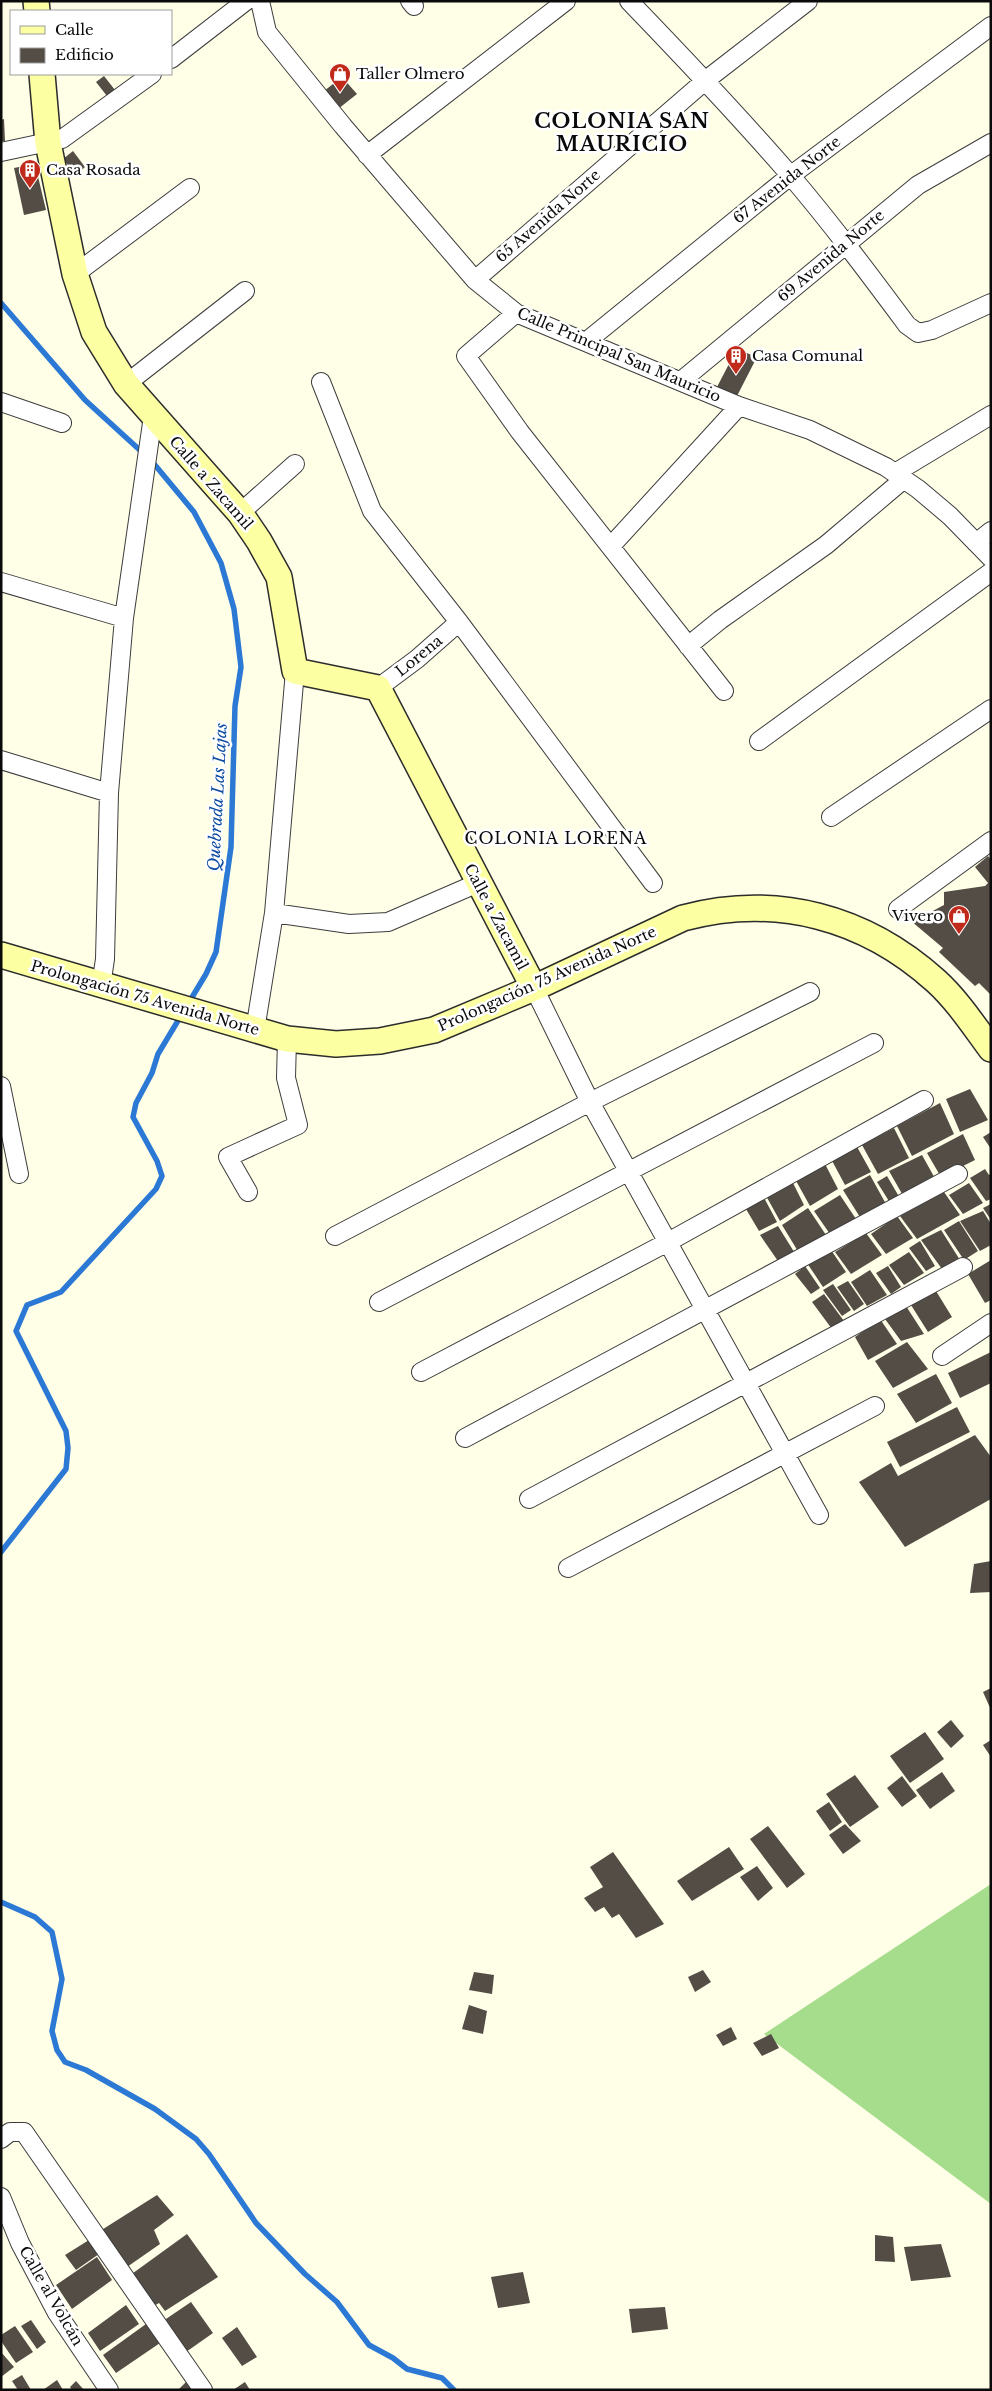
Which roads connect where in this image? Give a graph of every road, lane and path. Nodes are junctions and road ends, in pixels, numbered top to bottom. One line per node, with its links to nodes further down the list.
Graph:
1 (246, 1): 7 (street)
2 (260, 1): 14 (street, Calle Principal San Mauricio)
3 (566, 1): 14 (street)
4 (630, 1): 10 (street)
5 (808, 1): 10 (street, 65 Avenida Norte)
6 (991, 26): 15 (street, 67 Avenida Norte)
7 (172, 58)
8 (42, 75): 11 (street, Calle a Zacamil)
9 (151, 75): 11 (street)
10 (706, 80): 15 (street); 19 (street, 65 Avenida Norte)
11 (48, 143): 13 (street); 18 (street, Calle a Zacamil)
12 (991, 143): 17 (street, 69 Avenida Norte)
13 (1, 152)
14 (367, 155): 19 (street, Calle Principal San Mauricio)
15 (790, 176): 17 (street); 23 (street, 67 Avenida Norte)
16 (190, 188): 18 (street)
17 (845, 243): 21 (street); 24 (street, 69 Avenida Norte)
18 (75, 274): 26 (street, Calle a Zacamil)
19 (475, 280): 22 (street, Calle Principal San Mauricio)
20 (245, 291): 26 (street)
21 (991, 303)
22 (516, 313): 23 (street, Calle Principal San Mauricio); 37 (street)
23 (587, 340): 24 (street, Calle Principal San Mauricio)
24 (681, 381): 28 (street, Calle Principal San Mauricio)
25 (321, 382): 42 (street)
26 (126, 384): 30 (street, Calle a Zacamil)
27 (1, 402): 31 (street)
28 (739, 406): 33 (street, Calle Principal San Mauricio); 37 (street)
29 (991, 415): 33 (street)
30 (153, 416): 34 (street, Calle a Zacamil); 41 (street)
31 (62, 423)
32 (295, 464): 34 (street)
33 (899, 476): 36 (street, Calle Principal San Mauricio); 43 (street)
34 (240, 513): 44 (street, Calle a Zacamil)
35 (991, 531): 36 (street)
36 (976, 543): 38 (street, Calle Principal San Mauricio)
37 (611, 546): 43 (street)
38 (991, 558)
39 (991, 572): 48 (street)
40 (1, 582): 41 (street)
41 (124, 618): 50 (street)
42 (459, 622): 45 (street, Lorena); 54 (street)
43 (688, 646): 46 (street)
44 (295, 671): 45 (street); 56 (street)
45 (378, 688): 53 (street, Calle a Zacamil)
46 (724, 691)
47 (991, 709): 51 (street)
48 (758, 741)
49 (1, 760): 50 (street)
50 (109, 794): 58 (street)
51 (831, 817)
52 (991, 841): 55 (street)
53 (478, 883): 56 (street); 59 (street, Calle a Zacamil)
54 (654, 883)
55 (898, 909)
56 (274, 913): 61 (street)
57 (1, 956): 58 (street, Prolongación 75 Avenida Norte)
58 (101, 986): 61 (street, Prolongación 75 Avenida Norte)
59 (534, 988): 62 (street, Prolongación 75 Avenida Norte); 64 (street, Prolongación 75 Avenida Norte); 67 (street)
60 (810, 992): 67 (street)
61 (255, 1030): 62 (street, Prolongación 75 Avenida Norte)
62 (287, 1039): 71 (street)
63 (874, 1043): 68 (street)
64 (991, 1049)
65 (1, 1086): 69 (street)
66 (924, 1100): 73 (street)
67 (590, 1102): 68 (street); 72 (street)
68 (629, 1172): 73 (street); 75 (street)
69 (18, 1174)
70 (958, 1174): 76 (street)
71 (248, 1192)
72 (335, 1236)
73 (668, 1242): 76 (street); 79 (street)
74 (963, 1267): 80 (street)
75 (379, 1302)
76 (705, 1310): 80 (street); 82 (street)
77 (991, 1323): 78 (street)
78 (942, 1356)
79 (421, 1372)
80 (746, 1384): 83 (street); 84 (street)
81 (875, 1406): 83 (street)
82 (465, 1438)
83 (785, 1454): 85 (street); 86 (street)
84 (529, 1499)
85 (819, 1515)
86 (568, 1568)
87 (1, 2139): 90 (street)
88 (1, 2197): 89 (street, Calle al Volcán)
89 (109, 2390)
90 (203, 2390)

